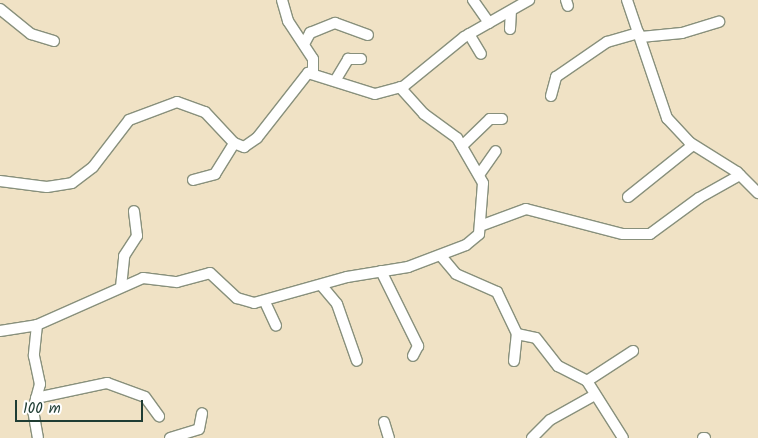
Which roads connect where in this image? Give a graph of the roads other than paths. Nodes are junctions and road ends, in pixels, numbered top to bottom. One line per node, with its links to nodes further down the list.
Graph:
1 (282, 0): 14 (street)
2 (473, 0): 8 (street)
3 (529, 0): 5 (street)
4 (627, 0): 12 (street)
5 (515, 6): 8 (street); 9 (street)
6 (0, 9): 13 (street)
7 (720, 22): 12 (street)
8 (489, 23): 10 (street)
9 (510, 29)
10 (469, 34): 15 (street); 19 (street)
11 (368, 35): 14 (street)
12 (640, 35): 20 (street); 24 (street)
13 (54, 41)
14 (304, 44): 17 (street)
15 (481, 54)
16 (361, 59): 18 (street)
17 (313, 72): 18 (street); 22 (street)
18 (335, 81): 19 (street)
19 (400, 87): 23 (street)
20 (551, 96)
21 (502, 119): 23 (street)
22 (234, 143): 28 (street); 29 (street)
23 (462, 146): 26 (street)
24 (693, 146): 27 (street); 31 (street)
25 (496, 151): 26 (street)
26 (480, 175): 33 (street)
27 (740, 175): 30 (street); 33 (street)
28 (194, 180)
29 (0, 181)
30 (758, 193)
31 (628, 197)
32 (134, 211): 37 (street)
33 (480, 226): 34 (street)
34 (440, 256): 35 (street); 42 (street)
35 (381, 271): 36 (street); 44 (street)
36 (322, 286): 38 (street); 45 (street)
37 (121, 287): 38 (street); 39 (street)
38 (265, 302): 40 (street)
39 (38, 325): 41 (street); 49 (street)
40 (276, 326)
41 (0, 330)
42 (518, 334): 46 (street); 47 (street)
43 (633, 351): 47 (street)
44 (413, 356)
45 (357, 361)
46 (514, 361)
47 (587, 381): 48 (street)
48 (595, 395): 56 (street); 57 (street)
49 (36, 398): 51 (street); 53 (street)
50 (202, 413): 54 (street)
51 (159, 416)
52 (384, 422): 55 (street)
53 (38, 438)
54 (170, 438)
55 (389, 438)
56 (532, 438)
57 (623, 438)

